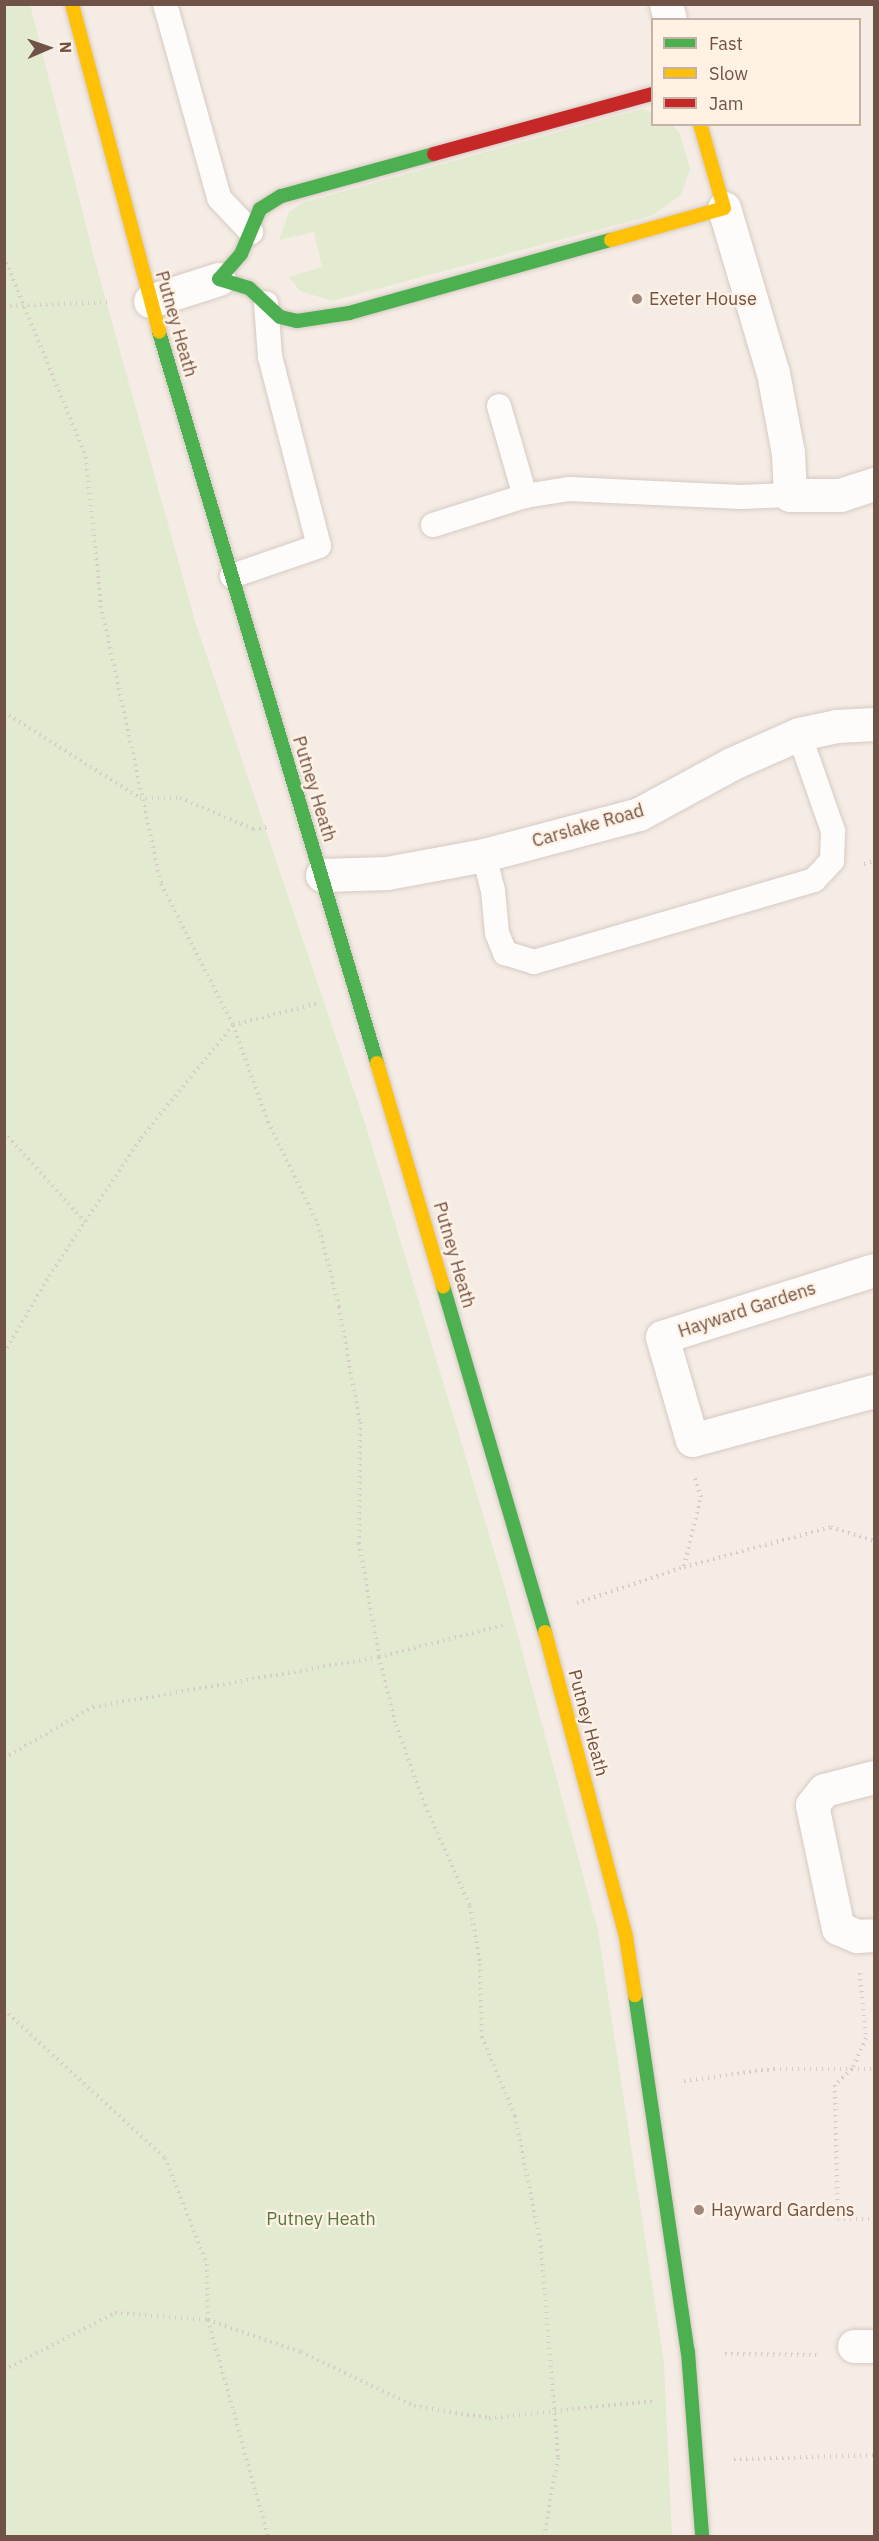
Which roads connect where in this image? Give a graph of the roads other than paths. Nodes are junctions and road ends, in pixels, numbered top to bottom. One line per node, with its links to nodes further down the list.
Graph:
1 (72, 4): 8 (street, Putney Heath)
2 (165, 4): 6 (lane)
3 (651, 94): 6 (street)
4 (701, 126): 5 (street)
5 (724, 208): 9 (street); 12 (street)
6 (251, 232): 7 (street)
7 (219, 279): 8 (street); 9 (street)
8 (150, 300): 15 (street, Putney Heath)
9 (266, 303): 15 (lane)
10 (499, 406): 13 (lane)
11 (874, 484): 12 (street)
12 (790, 495): 13 (lane)
13 (525, 496): 14 (lane)
14 (433, 525)
15 (232, 576): 19 (street, Putney Heath)
16 (874, 724): 17 (street, Carslake Road)
17 (799, 734): 18 (street, Carslake Road); 18 (lane)
18 (484, 855): 19 (street, Carslake Road)
19 (322, 875): 24 (street, Putney Heath)
20 (874, 1270): 21 (street, Hayward Gardens)
21 (874, 1391)
22 (874, 1777): 23 (street)
23 (866, 1935)
24 (702, 2536)

